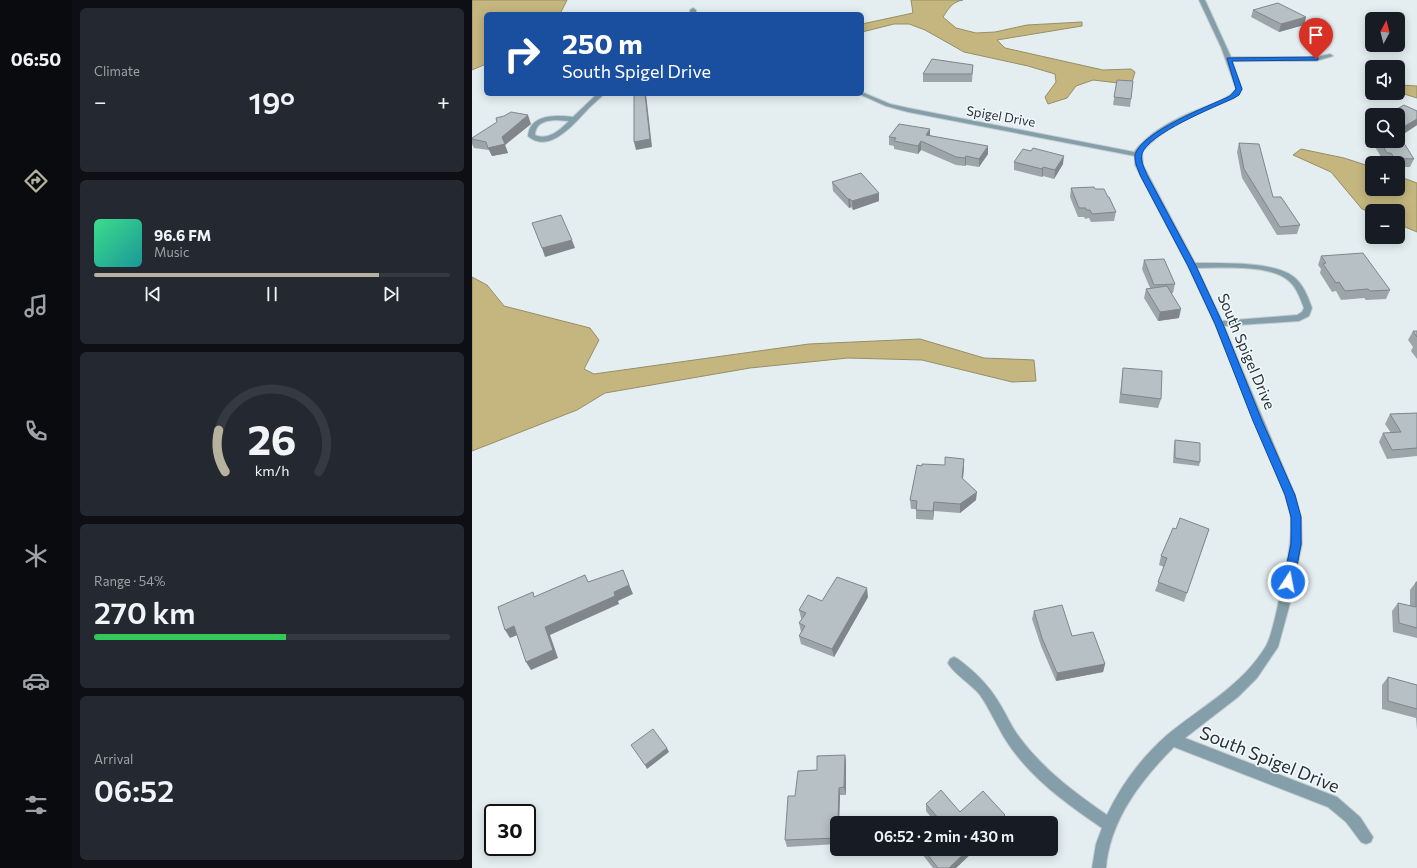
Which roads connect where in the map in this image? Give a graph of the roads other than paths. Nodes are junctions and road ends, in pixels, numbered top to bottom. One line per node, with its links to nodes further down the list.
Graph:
1 (1202, 0): 3 (street)
2 (1330, 56): 3 (street)
3 (1229, 60): 7 (street)
4 (864, 95): 7 (street, Spigel Drive)
5 (598, 96): 6 (street)
6 (575, 119): 6 (street)
7 (1138, 155): 8 (street, South Spigel Drive)
8 (1192, 266): 9 (street, South Spigel Drive); 9 (street)
9 (1219, 324): 11 (street, South Spigel Drive)
10 (954, 663): 12 (street)
11 (1172, 740): 12 (street, South Spigel Drive); 13 (street, South Spigel Drive)
12 (1110, 825): 14 (street, South Spigel Drive)
13 (1366, 837)
14 (1099, 868)

